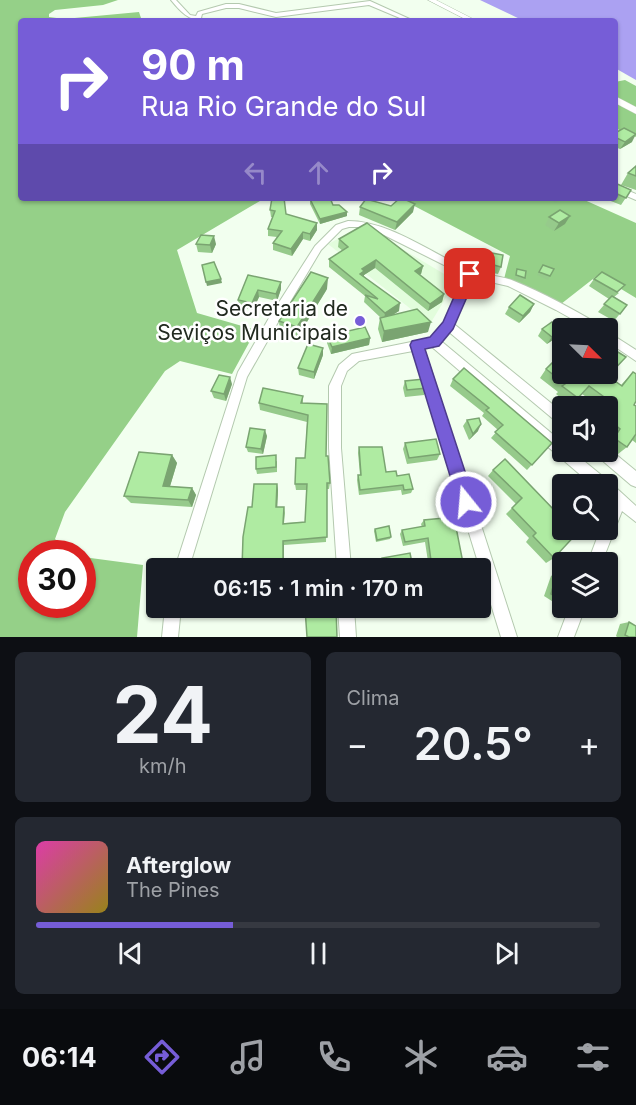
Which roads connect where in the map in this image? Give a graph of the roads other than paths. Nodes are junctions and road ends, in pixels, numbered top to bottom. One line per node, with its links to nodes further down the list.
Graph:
1 (173, 0): 4 (street)
2 (431, 0): 7 (main road)
3 (367, 1): 5 (street); 6 (street)
4 (194, 18)
5 (199, 18)
6 (404, 18)
7 (468, 18)
8 (618, 101): 9 (main road)
9 (636, 111)
10 (618, 189): 11 (street)
11 (636, 197)
12 (470, 274): 13 (street); 14 (street); 29 (street)
13 (579, 318)
14 (448, 325): 15 (street); 16 (street)
15 (434, 342): 18 (street); 20 (street)
16 (471, 343): 20 (street); 21 (street)
17 (618, 343): 19 (street)
18 (417, 345): 30 (street); 36 (street)
19 (636, 356)
20 (455, 357): 22 (street)
21 (552, 411)
22 (552, 441)
23 (576, 462): 25 (street)
24 (614, 462): 26 (street)
25 (589, 474)
26 (636, 480)
27 (619, 500): 28 (street)
28 (636, 515)
29 (185, 558)
30 (343, 558)
31 (172, 618): 34 (street)
32 (347, 618): 35 (street)
33 (574, 618): 37 (street)
34 (170, 637)
35 (348, 637)
36 (509, 637)
37 (566, 637)

